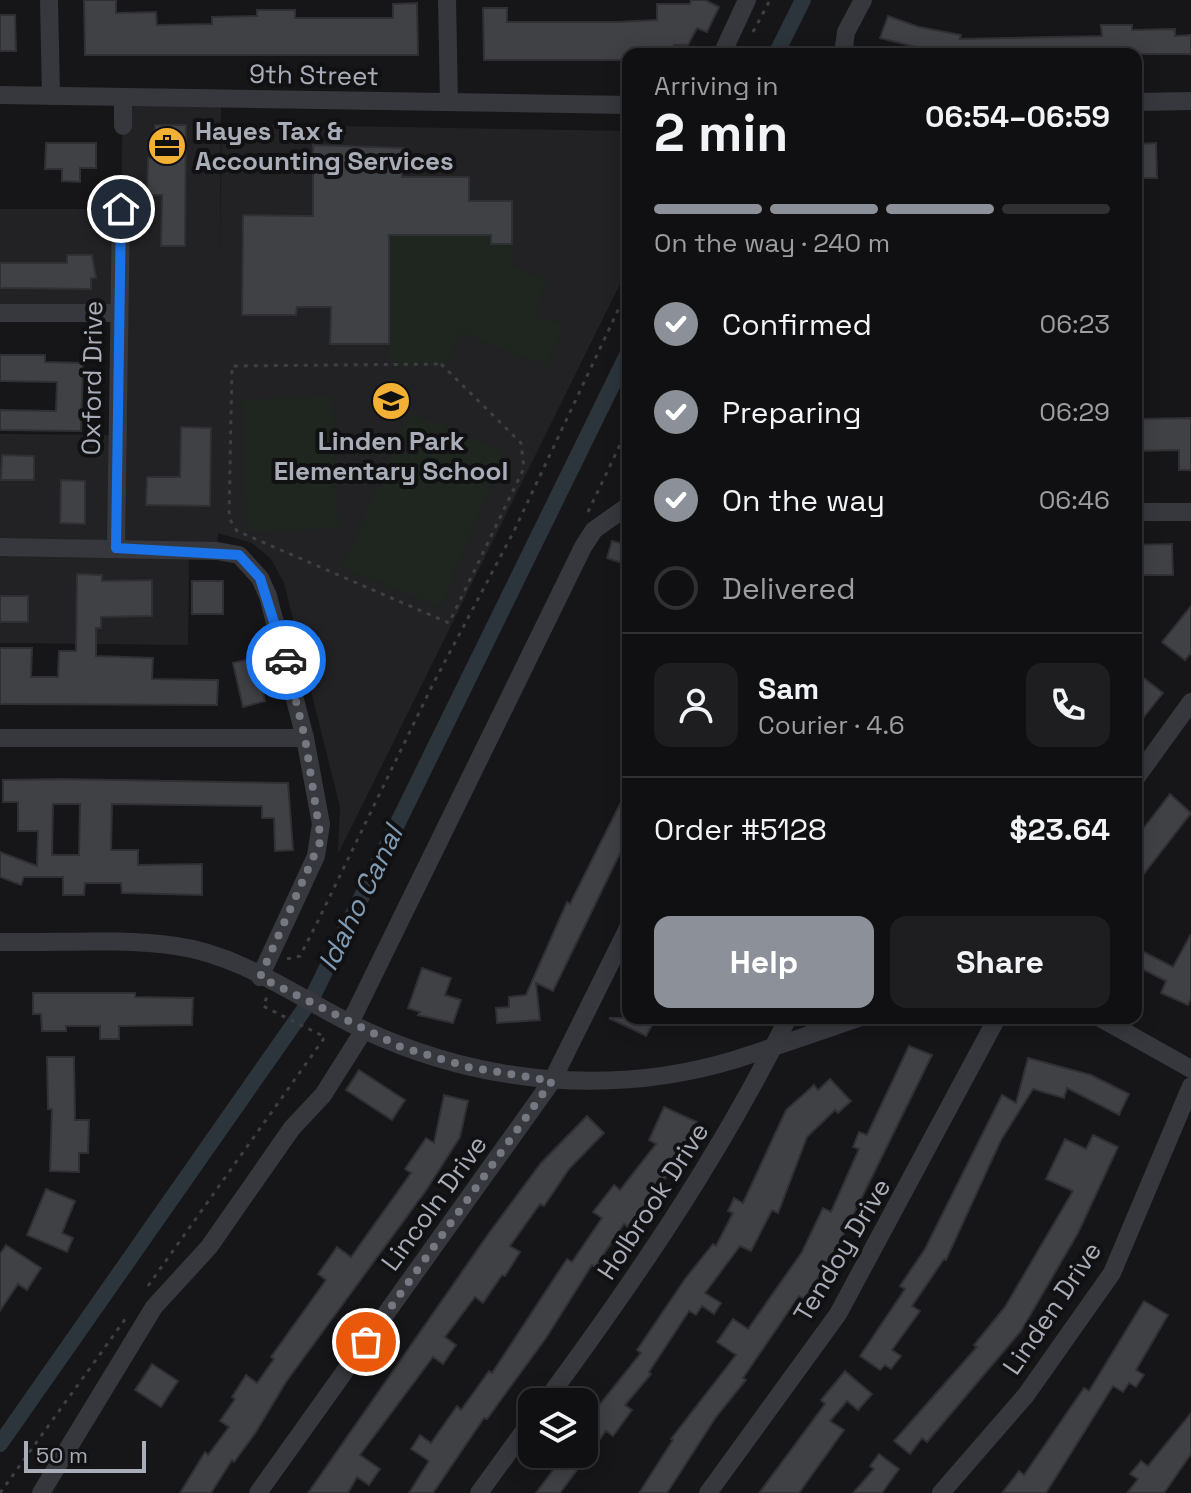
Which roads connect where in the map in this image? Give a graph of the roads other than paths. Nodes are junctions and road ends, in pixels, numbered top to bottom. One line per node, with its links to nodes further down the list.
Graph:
1 (49, 0): 8 (street)
2 (447, 0): 11 (street)
3 (747, 0): 5 (street)
4 (863, 0): 6 (street)
5 (725, 48)
6 (842, 48)
7 (0, 95): 8 (street, 9th Street)
8 (51, 96): 9 (street, 9th Street)
9 (123, 98): 11 (street, 9th Street); 14 (street)
10 (1191, 101): 12 (street)
11 (449, 102): 13 (street, 9th Street)
12 (1142, 102)
13 (622, 105)
14 (123, 126)
15 (121, 209): 17 (street, Oxford Drive)
16 (0, 313): 17 (street)
17 (118, 313): 22 (street, Oxford Drive)
18 (622, 510): 34 (street)
19 (1142, 512): 20 (street)
20 (1191, 512)
21 (0, 547): 22 (street)
22 (116, 548): 25 (street)
23 (1191, 702): 26 (street)
24 (0, 738): 25 (street)
25 (305, 738): 29 (street)
26 (1142, 770)
27 (622, 940): 37 (street, Lincoln Drive)
28 (0, 942): 29 (street)
29 (260, 977): 34 (street)
30 (785, 1024): 35 (street, Holbrook Drive)
31 (840, 1024): 35 (street)
32 (994, 1024): 44 (street, Tendoy Drive)
33 (1111, 1024): 36 (street)
34 (357, 1027): 37 (street); 41 (street)
35 (775, 1045): 37 (street); 39 (street, Holbrook Drive)
36 (1191, 1069)
37 (552, 1081): 42 (street, Lincoln Drive)
38 (1191, 1086): 45 (street, Linden Drive)
39 (556, 1388)
40 (518, 1439): 43 (street)
41 (41, 1493)
42 (258, 1493)
43 (479, 1493)
44 (708, 1493)
45 (941, 1493)

